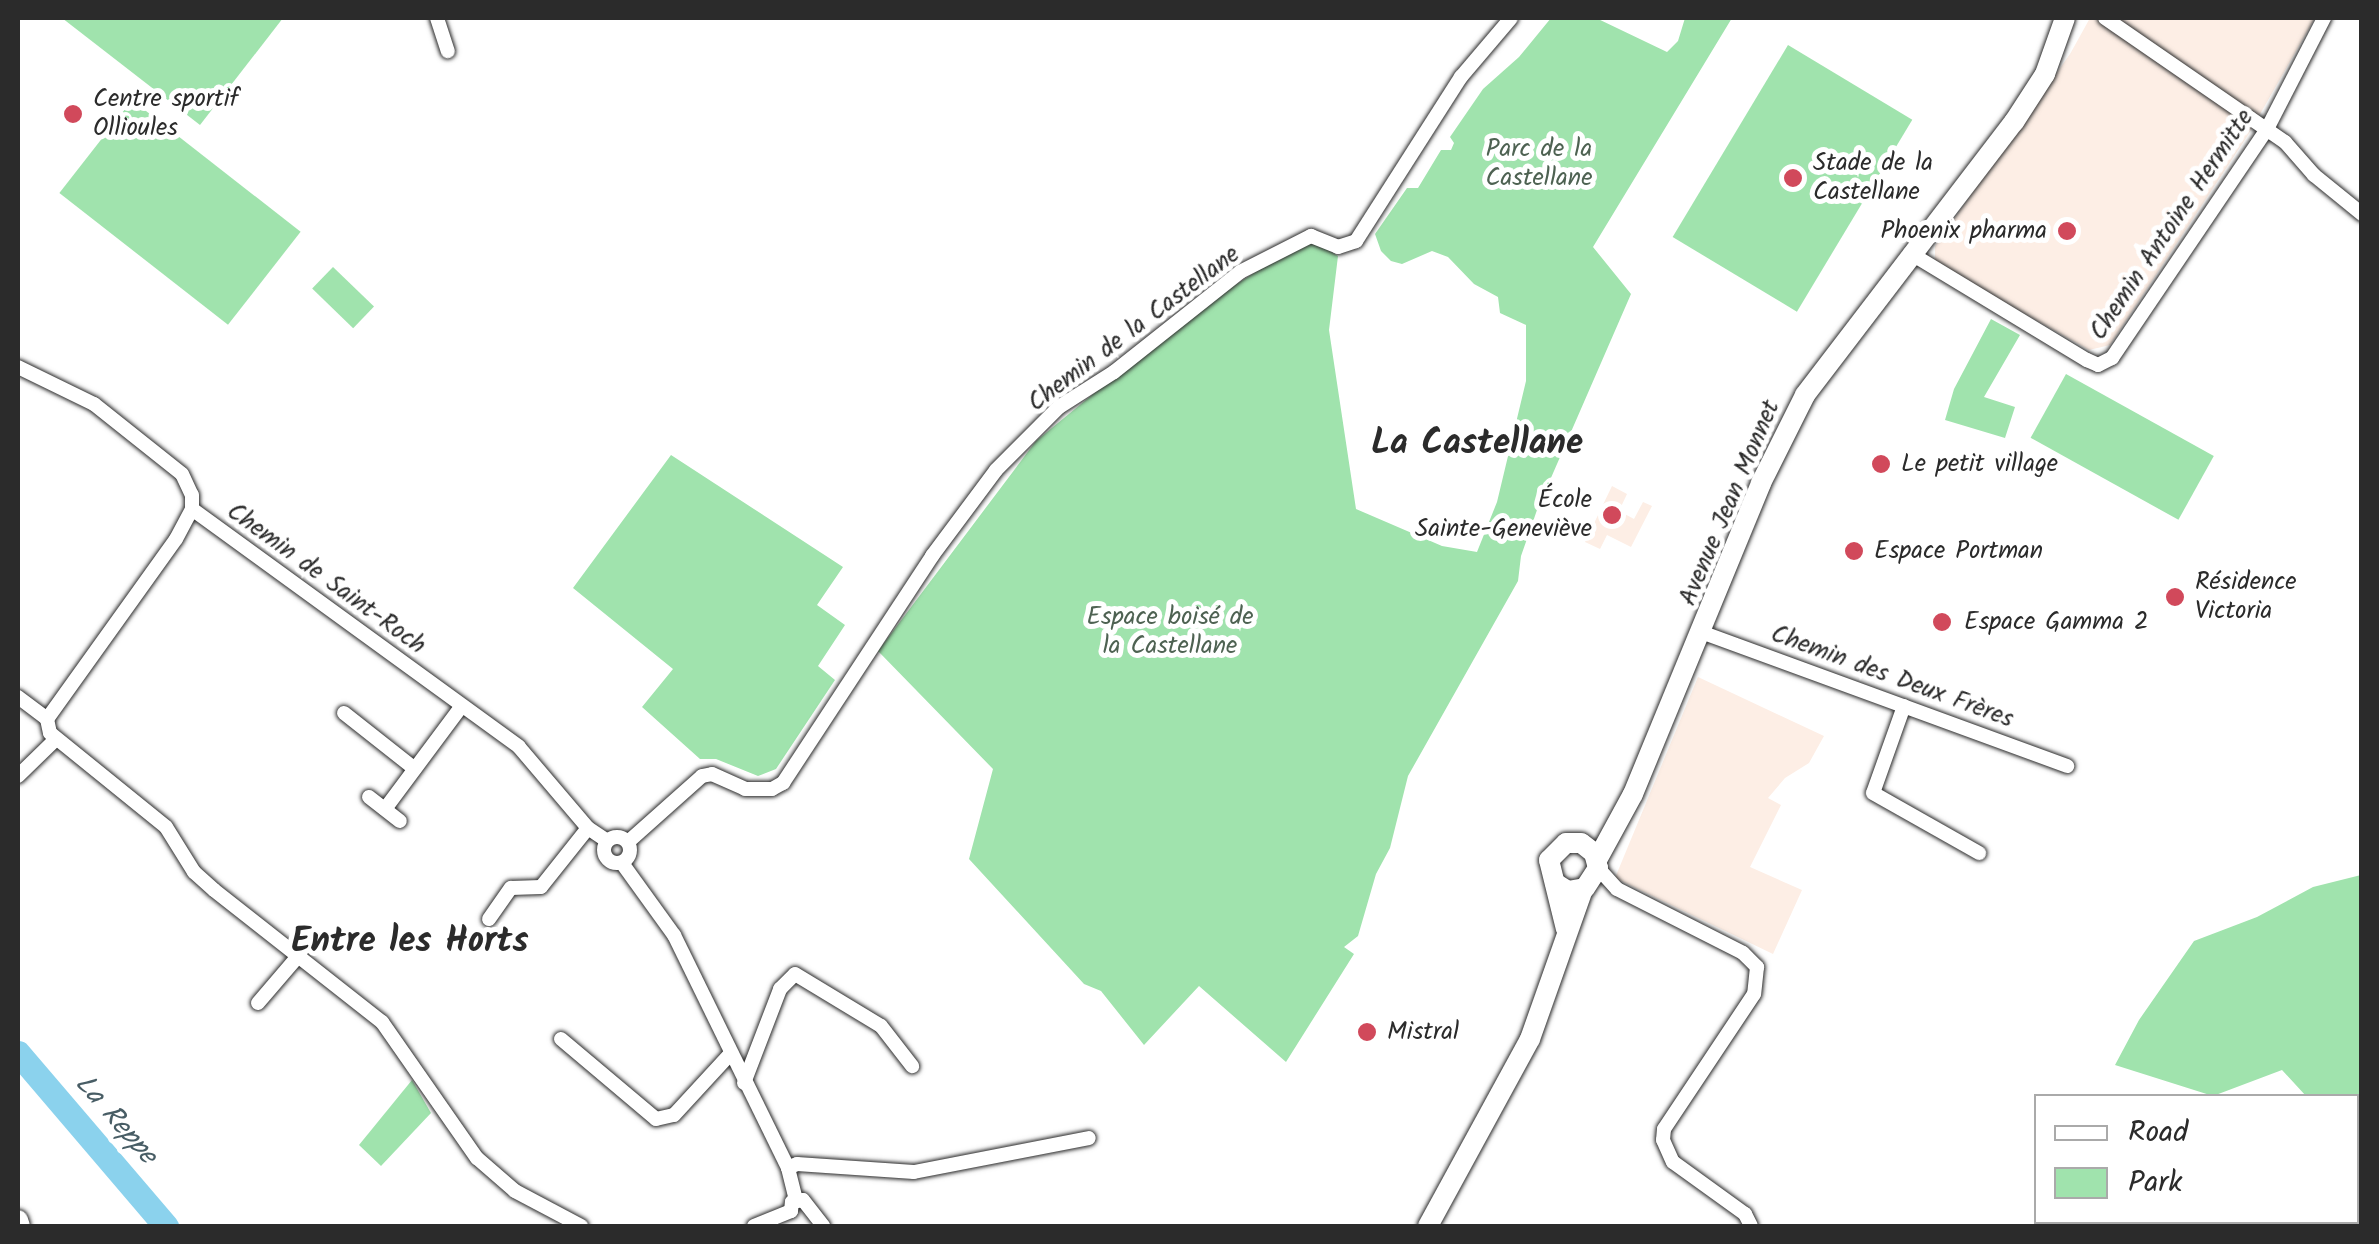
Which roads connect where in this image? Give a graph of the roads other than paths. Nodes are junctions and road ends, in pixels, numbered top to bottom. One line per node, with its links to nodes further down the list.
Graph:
1 (437, 18): 8 (street)
2 (2052, 18): 7 (main road)
3 (2065, 18): 7 (main road, Avenue Jean Monnet)
4 (2106, 18): 9 (street)
5 (2324, 18): 9 (street, Chemin Antoine Hermitte)
6 (1506, 19): 30 (street, Chemin de la Castellane)
7 (2057, 40): 11 (main road, Avenue Jean Monnet)
8 (448, 51)
9 (2267, 129): 10 (street); 11 (street, Chemin Antoine Hermitte)
10 (2362, 214)
11 (1910, 253): 14 (main road, Avenue Jean Monnet)
12 (18, 367): 13 (street, Chemin de Saint-Roch)
13 (192, 509): 17 (street, Chemin de Saint-Roch); 19 (street)
14 (1701, 632): 16 (street, Chemin des Deux Frères); 26 (main road, Avenue Jean Monnet)
15 (18, 698): 19 (street)
16 (1904, 706): 21 (street, Chemin des Deux Frères); 32 (street)
17 (461, 707): 22 (street); 28 (street, Chemin de Saint-Roch)
18 (344, 713): 22 (street)
19 (47, 720): 20 (street)
20 (56, 739): 23 (street); 40 (street)
21 (2067, 766)
22 (415, 769): 25 (street)
23 (18, 776)
24 (369, 797): 25 (street)
25 (385, 808): 27 (street)
26 (1623, 813): 31 (main road); 34 (main road, Avenue Jean Monnet)
27 (400, 822)
28 (588, 828): 29 (street, Chemin de Saint-Roch); 38 (street)
29 (607, 841): 30 (street); 33 (street)
30 (628, 842): 33 (street)
31 (1582, 843): 34 (main road); 35 (main road)
32 (1979, 853)
33 (622, 862): 43 (street)
34 (1597, 864): 36 (main road); 37 (street)
35 (1555, 883): 36 (main road); 39 (main road)
36 (1584, 889): 37 (street); 39 (main road)
37 (1617, 889): 53 (street)
38 (489, 919)
39 (1566, 931): 52 (main road)
40 (300, 954): 41 (street); 49 (street)
41 (258, 1003)
42 (561, 1040): 43 (street)
43 (730, 1054): 45 (street)
44 (912, 1066): 45 (street)
45 (744, 1082): 47 (street)
46 (1089, 1138): 47 (street)
47 (788, 1168): 48 (street)
48 (799, 1208): 50 (street); 51 (street)
49 (581, 1226)
50 (754, 1226)
51 (821, 1226)
52 (1428, 1226)
53 (1751, 1226)

